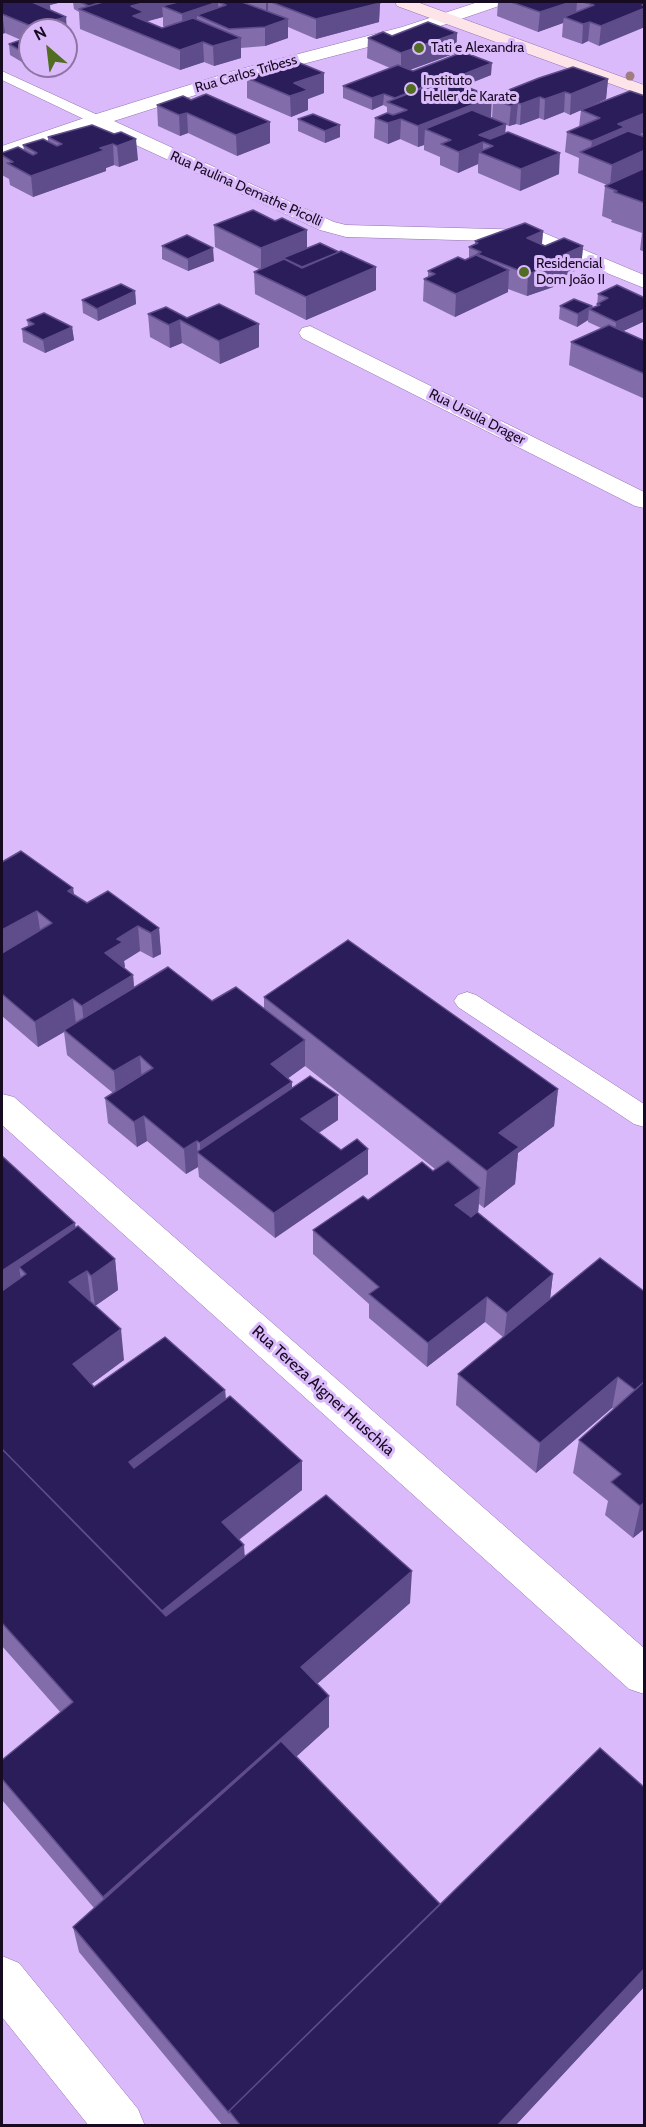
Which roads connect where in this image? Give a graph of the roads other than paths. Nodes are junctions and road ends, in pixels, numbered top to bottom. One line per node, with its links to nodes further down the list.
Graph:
1 (403, 2): 3 (main road)
2 (493, 2): 3 (street, Rua Carlos Tribess)
3 (448, 18): 5 (main road); 6 (street, Rua Carlos Tribess)
4 (2, 75): 6 (lane)
5 (645, 91)
6 (97, 120): 7 (street, Rua Carlos Tribess); 8 (street, Rua Paulina Demathe Picolli)
7 (2, 152)
8 (645, 282)
9 (310, 333): 10 (street, Rua Ursula Drager)
10 (645, 501)
11 (467, 1001): 13 (lane)
12 (2, 1106): 14 (street, Rua Tereza Aigner Hruschka)
13 (645, 1117)
14 (645, 1675)
15 (2, 1980): 16 (street)
16 (121, 2126)

